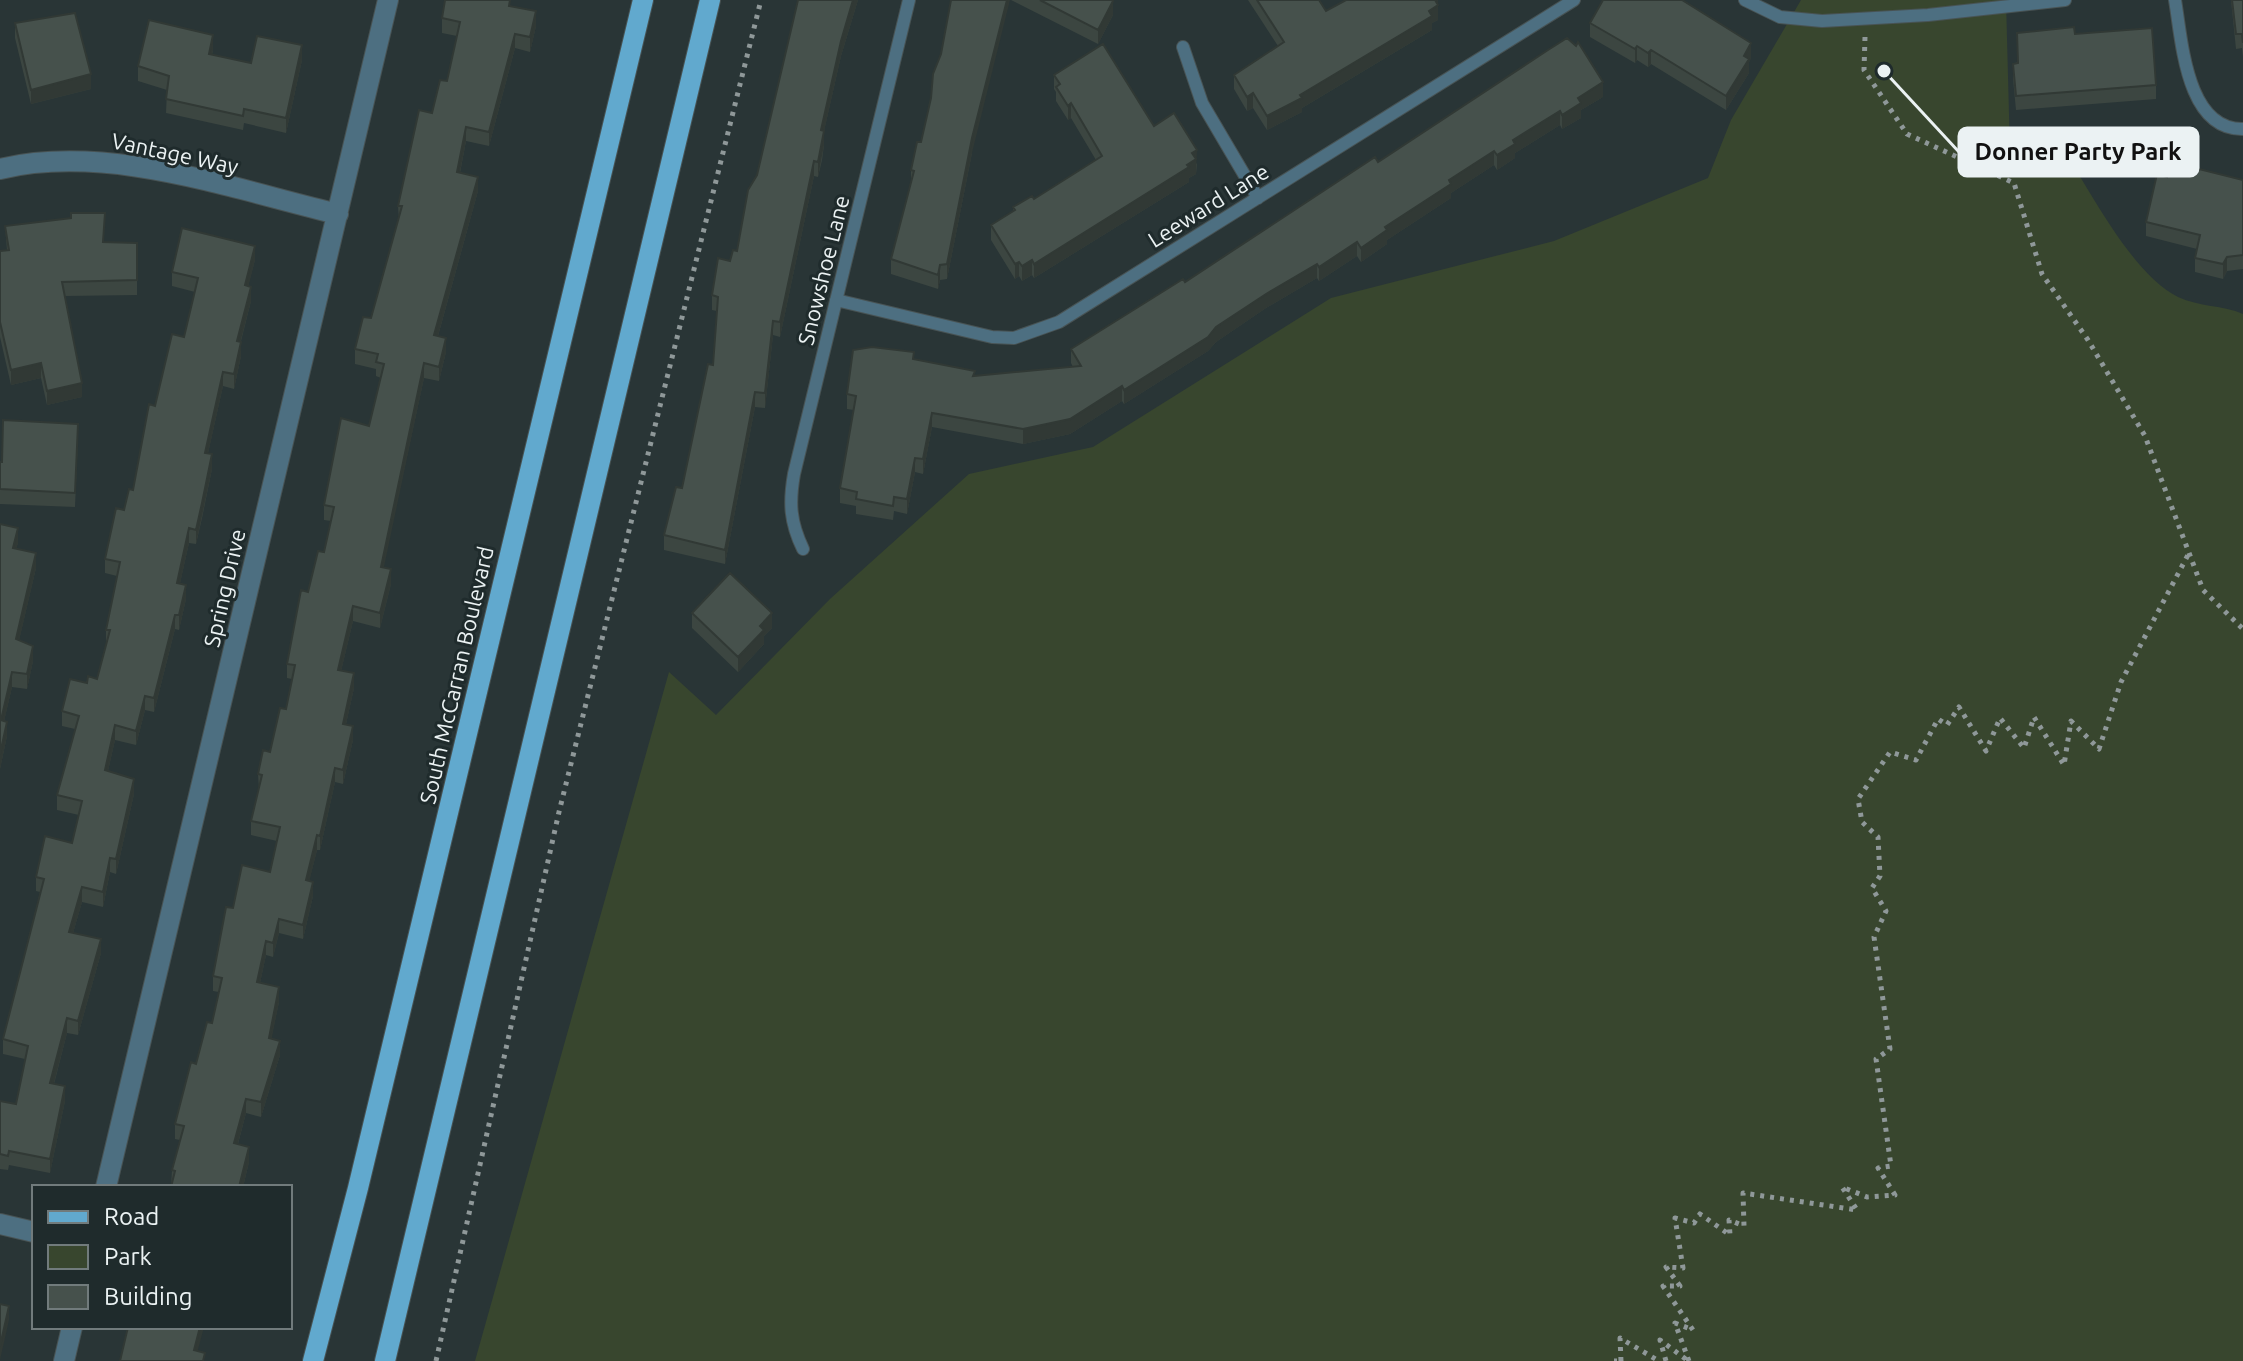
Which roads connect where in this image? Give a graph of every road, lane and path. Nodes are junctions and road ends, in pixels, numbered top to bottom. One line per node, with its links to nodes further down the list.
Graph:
1 (388, 0): 15 (street, Spring Drive)
2 (643, 0): 25 (main road, South McCarran Boulevard)
3 (710, 0): 26 (main road)
4 (761, 0): 27 (path)
5 (909, 0): 16 (lane, Snowshoe Lane)
6 (1574, 0): 14 (lane, Leeward Lane)
7 (1745, 0): 8 (lane)
8 (2065, 0)
9 (2175, 0): 12 (lane)
10 (1865, 28): 18 (path)
11 (1183, 47): 14 (lane)
12 (2243, 129)
13 (0, 169): 15 (street, Vantage Way)
14 (1258, 198): 16 (lane, Leeward Lane)
15 (338, 214): 20 (street, Spring Drive)
16 (836, 300): 17 (lane, Snowshoe Lane)
17 (803, 549)
18 (2189, 553): 19 (path); 31 (path)
19 (2243, 629)
20 (106, 1185)
21 (0, 1224): 22 (street)
22 (32, 1232)
23 (72, 1329): 24 (street)
24 (64, 1361)
25 (313, 1361)
26 (385, 1361)
27 (436, 1361)
28 (1618, 1361): 29 (path)
29 (1659, 1361)
30 (1666, 1361): 31 (path)
31 (1689, 1361)

